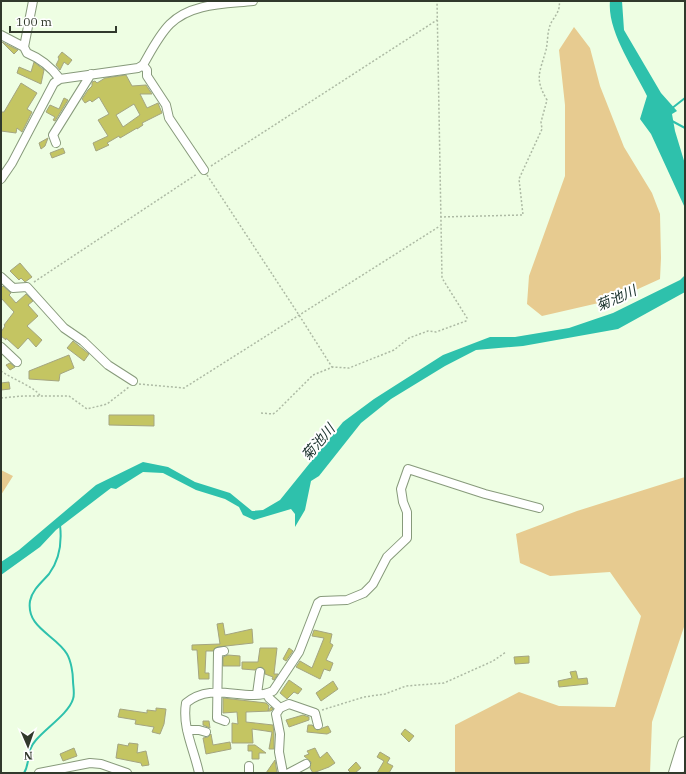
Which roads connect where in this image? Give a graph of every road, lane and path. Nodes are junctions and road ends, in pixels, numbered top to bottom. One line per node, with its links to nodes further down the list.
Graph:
1 (33, 1): 7 (street)
2 (253, 1): 8 (street)
3 (437, 1): 5 (path)
4 (560, 1): 14 (path)
5 (437, 20): 12 (path); 14 (path)
6 (1, 35): 7 (street)
7 (24, 47): 10 (street)
8 (143, 65): 9 (street); 12 (street)
9 (91, 74): 10 (street); 11 (street)
10 (60, 79): 13 (street)
11 (56, 143)
12 (204, 170): 17 (path); 18 (path)
13 (1, 178)
14 (440, 217): 15 (path)
15 (441, 225): 18 (path); 21 (path)
16 (1, 278): 17 (street)
17 (27, 287): 23 (street)
18 (299, 315): 21 (path); 23 (path)
19 (1, 347): 20 (street)
20 (17, 362)
21 (332, 368): 26 (path)
22 (1, 371): 24 (path)
23 (133, 381): 24 (path)
24 (40, 396): 25 (path)
25 (1, 398)
26 (261, 413)
27 (539, 508): 33 (street)
28 (224, 651): 31 (street)
29 (506, 652): 35 (path)
30 (260, 672): 32 (street)
31 (217, 692): 32 (street); 36 (street); 38 (street)
32 (257, 694): 33 (street)
33 (267, 694): 34 (street)
34 (280, 708): 35 (street); 45 (street)
35 (315, 713): 37 (street)
36 (225, 721)
37 (318, 725)
38 (187, 730): 39 (street); 44 (street)
39 (206, 732)
40 (685, 744): 47 (highway)
41 (306, 764): 46 (street)
42 (39, 773): 43 (street)
43 (127, 773)
44 (199, 773)
45 (284, 773)
46 (289, 773)
47 (676, 773)

